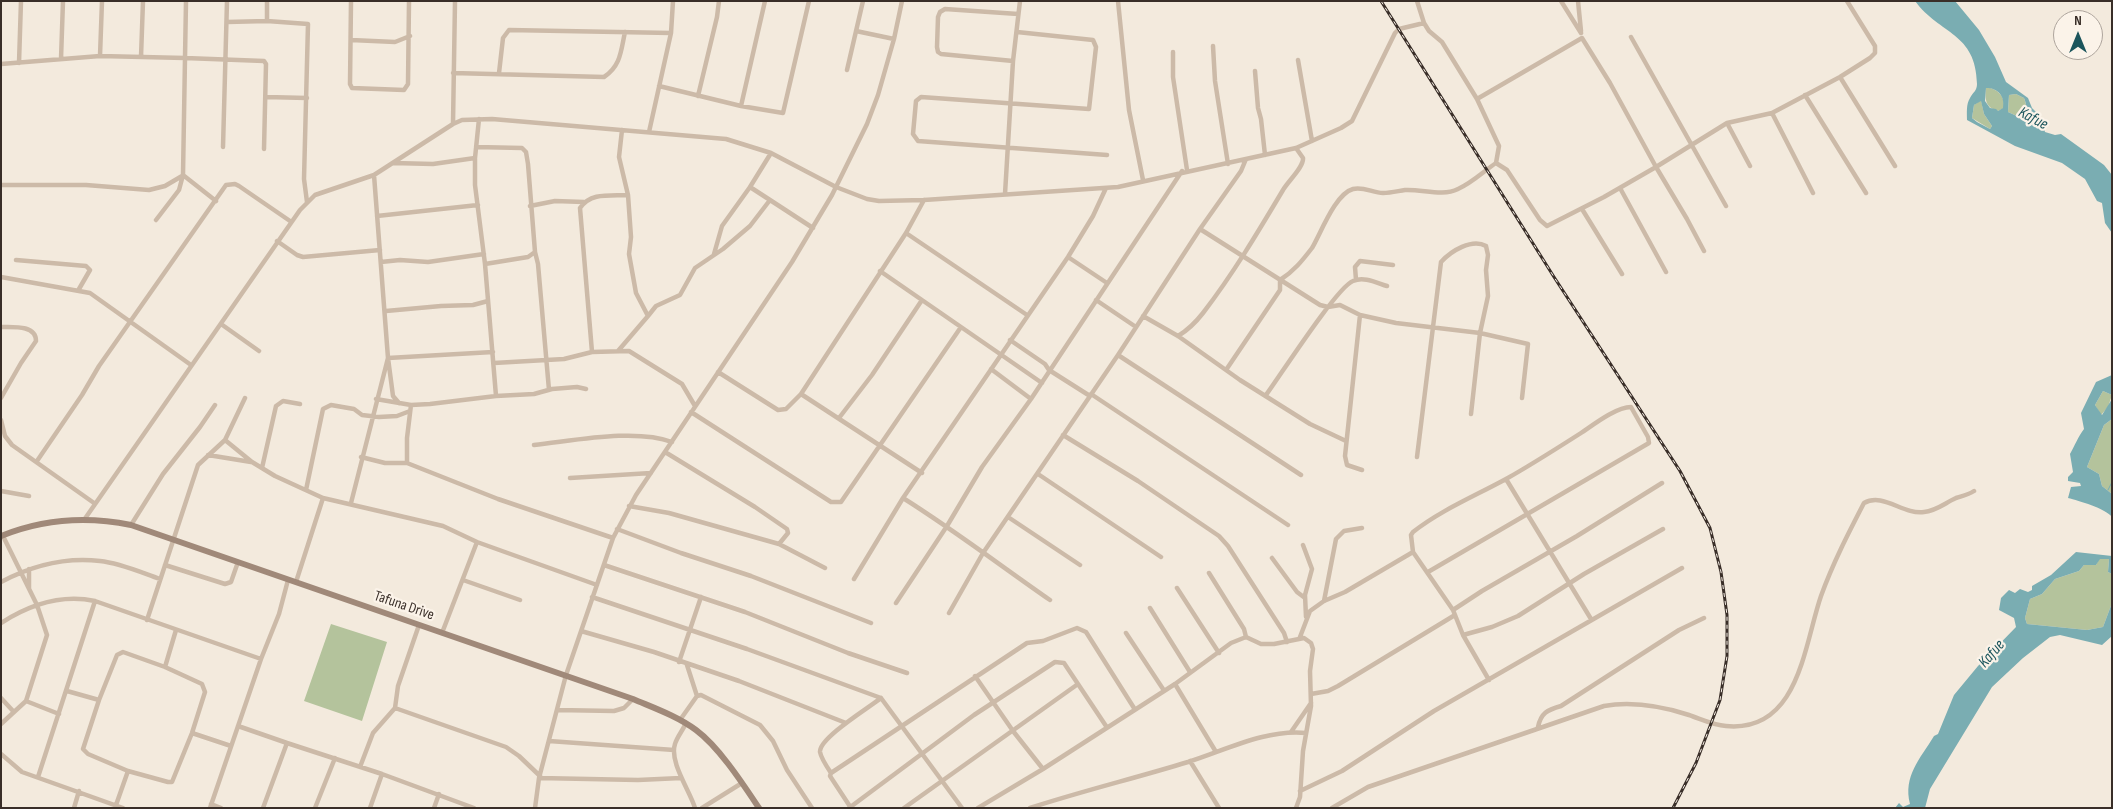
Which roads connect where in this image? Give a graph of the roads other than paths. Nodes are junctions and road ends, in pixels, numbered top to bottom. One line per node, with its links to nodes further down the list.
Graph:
1 (21, 1): 45 (street)
2 (63, 1): 40 (street)
3 (102, 1): 38 (street)
4 (143, 1): 39 (street)
5 (186, 1): 41 (street)
6 (227, 1): 25 (street)
7 (267, 1): 24 (street)
8 (351, 1): 35 (street)
9 (409, 1): 32 (street)
10 (455, 1): 49 (street)
11 (673, 1): 30 (street)
12 (719, 1): 54 (street)
13 (765, 1): 59 (street)
14 (809, 1): 59 (street)
15 (863, 1): 27 (street)
16 (902, 1): 34 (street)
17 (1020, 1): 23 (street)
18 (1118, 1): 87 (street)
19 (1417, 1): 26 (street)
20 (1561, 1): 31 (street)
21 (1578, 1): 31 (street)
22 (1846, 1): 51 (street)
23 (1018, 14): 29 (street); 43 (street)
24 (267, 21): 25 (street); 56 (street)
25 (227, 22): 42 (street)
26 (1424, 23): 57 (street); 66 (street)
27 (856, 31): 34 (street); 47 (street)
28 (625, 32): 30 (street); 50 (street); 50 (street)
29 (1017, 32): 43 (street); 58 (street)
30 (671, 33): 52 (street)
31 (1581, 35): 57 (street); 83 (street)
32 (410, 36): 35 (street); 35 (street)
33 (1631, 37): 67 (street)
34 (894, 39): 90 (street)
35 (351, 40)
36 (1213, 46): 80 (street)
37 (1173, 52): 84 (street)
38 (100, 56): 39 (street); 40 (street)
39 (141, 57): 41 (street)
40 (61, 58): 45 (street)
41 (185, 58): 42 (street); 85 (street)
42 (225, 59): 55 (street); 69 (street)
43 (1013, 60): 58 (street)
44 (1298, 60): 66 (street)
45 (19, 63): 46 (street)
46 (1, 64)
47 (848, 70)
48 (1255, 71): 75 (street)
49 (453, 73): 50 (street); 63 (street)
50 (499, 73)
51 (1840, 77): 53 (street); 82 (street)
52 (658, 86): 54 (street); 65 (street)
53 (1805, 95): 60 (street); 94 (street)
54 (698, 96): 59 (street)
55 (266, 97): 56 (street); 72 (street)
56 (307, 98): 100 (street)
57 (1477, 99): 79 (street)
58 (1011, 104): 70 (street); 70 (street)
59 (741, 106)
60 (1772, 113): 62 (street); 93 (street)
61 (479, 119): 63 (street); 64 (street); 68 (street)
62 (1727, 123): 67 (street); 81 (street)
63 (454, 124): 78 (street)
64 (622, 130): 65 (street); 96 (street)
65 (649, 132): 73 (street)
66 (1312, 141): 71 (street)
67 (1691, 145): 83 (street); 104 (street)
68 (476, 147): 76 (street); 103 (street)
69 (223, 148)
70 (1008, 148): 74 (street); 95 (street)
71 (1296, 148): 75 (street); 119 (street)
72 (264, 149)
73 (771, 153): 89 (street); 90 (street)
74 (1106, 155)
75 (1265, 156): 77 (street)
76 (475, 158): 78 (street); 102 (street)
77 (1246, 159): 80 (street); 110 (street)
78 (393, 163): 86 (street)
79 (1496, 163): 105 (street); 128 (street)
80 (1228, 164): 84 (street)
81 (1750, 166)
82 (1895, 166)
83 (1656, 167): 92 (street); 114 (street)
84 (1185, 171): 87 (street); 130 (street)
85 (183, 175): 88 (street); 99 (street); 107 (street)
86 (374, 175): 100 (street); 106 (street)
87 (1143, 180): 91 (street)
88 (1, 185)
89 (750, 187): 97 (street); 117 (street)
90 (836, 187): 98 (street); 109 (street)
91 (1106, 188): 95 (street); 118 (street)
92 (1620, 188): 105 (street); 125 (street)
93 (1813, 193)
94 (1866, 193)
95 (1005, 194): 98 (street)
96 (628, 195): 101 (street); 141 (street)
97 (770, 200): 109 (street); 117 (street)
98 (924, 200): 111 (street)
99 (216, 201): 108 (street); 144 (street)
100 (307, 202): 108 (street)
101 (584, 202): 103 (street); 156 (street)
102 (478, 205): 106 (street); 116 (street)
103 (530, 206): 115 (street)
104 (1726, 206)
105 (1582, 209): 126 (street)
106 (377, 216): 113 (street)
107 (156, 220)
108 (290, 221): 112 (street)
109 (814, 228): 166 (street)
110 (1200, 229): 119 (street); 143 (street)
111 (906, 233): 124 (street); 142 (street)
112 (277, 241): 113 (street); 145 (street)
113 (380, 250): 121 (street)
114 (1704, 251)
115 (535, 252): 122 (street); 160 (street)
116 (484, 254): 121 (street); 122 (street)
117 (714, 254): 141 (street)
118 (1068, 257): 130 (street); 142 (street)
119 (1243, 257): 128 (street); 151 (street)
120 (16, 260): 133 (street)
121 (381, 262): 139 (street)
122 (485, 264): 137 (street)
123 (1393, 264): 129 (street)
124 (880, 271): 135 (street); 170 (street)
125 (1666, 272)
126 (1622, 274)
127 (1, 277): 133 (street)
128 (1280, 280): 131 (street); 134 (street)
129 (1356, 280): 132 (street); 138 (street)
130 (1107, 283): 136 (street)
131 (1290, 286): 134 (street); 138 (street)
132 (1387, 286)
133 (79, 289): 144 (street)
134 (1280, 290): 165 (street)
135 (922, 300): 147 (street); 188 (street)
136 (1096, 300): 148 (street); 164 (street)
137 (488, 301): 139 (street); 155 (street)
138 (1328, 307): 140 (street); 172 (street)
139 (386, 312): 159 (street)
140 (1360, 315): 149 (street); 192 (street)
141 (648, 316): 153 (street)
142 (1027, 316): 152 (street)
143 (1143, 316): 148 (street); 151 (street)
144 (130, 321): 162 (street); 200 (street)
145 (221, 324): 154 (street); 162 (street)
146 (1, 327): 174 (street)
147 (961, 327): 157 (street); 195 (street)
148 (1136, 327): 158 (street)
149 (1433, 328): 150 (street); 150 (street); 199 (street)
150 (1480, 333): 176 (street); 186 (street)
151 (1178, 336): 165 (street)
152 (1010, 340): 157 (street); 164 (street)
153 (618, 350): 156 (street); 183 (street)
154 (259, 351)
155 (493, 352): 159 (street); 161 (street)
156 (592, 352): 160 (street)
157 (1001, 355): 163 (street); 167 (street)
158 (1118, 355): 171 (street); 208 (street)
159 (388, 358): 177 (street); 180 (street)
160 (545, 362): 161 (street); 169 (street)
161 (494, 363): 173 (street)
162 (192, 365): 218 (street)
163 (991, 369): 178 (street); 206 (street)
164 (1050, 370): 167 (street); 171 (street)
165 (1226, 370): 172 (street)
166 (718, 372): 170 (street); 183 (street)
167 (1042, 383): 178 (street)
168 (586, 389): 169 (street)
169 (549, 390): 173 (street)
170 (801, 394): 188 (street)
171 (1091, 395): 190 (street); 225 (street)
172 (1266, 395): 192 (street)
173 (496, 396): 182 (street)
174 (1, 398)
175 (245, 398): 191 (street)
176 (1522, 398)
177 (376, 399): 180 (street); 187 (street)
178 (1031, 399): 226 (street)
179 (300, 404): 203 (street)
180 (400, 404): 182 (street)
181 (215, 405): 224 (street)
182 (411, 405): 184 (street)
183 (695, 406): 185 (street)
184 (410, 412): 187 (street); 202 (street)
185 (692, 412): 193 (street); 195 (street)
186 (1471, 414)
187 (374, 417): 198 (street); 212 (street)
188 (839, 418): 195 (street)
189 (1, 420): 200 (street)
190 (1063, 435): 207 (street); 288 (street)
191 (224, 440): 197 (street); 201 (street)
192 (1346, 441): 204 (street)
193 (672, 442): 194 (street); 196 (street)
194 (534, 445)
195 (881, 447): 206 (street)
196 (665, 452): 205 (street); 234 (street)
197 (208, 455): 201 (street); 232 (street)
198 (361, 457): 202 (street); 219 (street)
199 (1417, 457)
200 (37, 461): 218 (street)
201 (252, 462): 203 (street)
202 (407, 463): 231 (street)
203 (262, 468): 212 (street)
204 (1362, 470)
205 (651, 473): 209 (street); 220 (street)
206 (922, 473): 217 (street)
207 (1038, 474): 222 (street); 239 (street)
208 (1301, 475)
209 (570, 478)
210 (1506, 479): 221 (street); 221 (street); 237 (street)
211 (1662, 483): 236 (street)
212 (306, 490): 216 (street)
213 (1, 491): 215 (street)
214 (1974, 491): 323 (street)
215 (29, 496)
216 (323, 498): 219 (street); 256 (street)
217 (903, 498): 226 (street); 252 (street)
218 (94, 503): 223 (street)
219 (350, 503): 233 (street)
220 (629, 506): 228 (street); 234 (street)
221 (1528, 514): 236 (street); 250 (street)
222 (1008, 517): 238 (street); 244 (street)
223 (84, 520): 224 (main road, Tafuna Drive); 230 (main road, Tafuna Drive)
224 (131, 525): 232 (main road, Tafuna Drive)
225 (1288, 525)
226 (947, 526): 238 (street); 268 (street)
227 (1362, 528): 267 (street)
228 (617, 529): 231 (street); 278 (street)
229 (1663, 529): 257 (street)
230 (2, 536): 248 (street)
231 (613, 538): 243 (street)
232 (173, 540): 241 (main road, Tafuna Drive); 242 (street)
233 (477, 542): 254 (street); 258 (street)
234 (779, 544): 245 (street)
235 (1302, 545): 263 (street)
236 (1550, 551): 257 (street); 272 (street)
237 (1413, 552): 250 (street); 267 (street)
238 (983, 553): 265 (street); 271 (street)
239 (1161, 557)
240 (1272, 558): 263 (street)
241 (238, 562): 242 (street); 253 (main road, Tafuna Drive)
242 (165, 565): 251 (street)
243 (604, 565): 258 (street); 261 (street)
244 (1080, 565)
245 (825, 568)
246 (1682, 568): 275 (street)
247 (29, 569): 248 (street); 251 (street); 260 (street)
248 (19, 572): 255 (street); 260 (street)
249 (1209, 572): 286 (street)
250 (1428, 572): 272 (street)
251 (160, 579): 276 (street)
252 (854, 579)
253 (288, 580): 256 (main road, Tafuna Drive); 290 (street)
254 (463, 580): 264 (street); 282 (street)
255 (1, 582)
256 (296, 582): 279 (main road, Tafuna Drive)
257 (1569, 583): 275 (street); 285 (street)
258 (597, 585): 262 (street)
259 (1177, 588): 289 (street)
260 (28, 590): 269 (street)
261 (701, 597): 280 (street); 295 (street)
262 (592, 598): 280 (street); 283 (street)
263 (1305, 598): 273 (street)
264 (520, 600)
265 (1050, 600)
266 (95, 601): 269 (street); 276 (street); 302 (street)
267 (1324, 601): 273 (street)
268 (896, 603)
269 (37, 605): 277 (street); 309 (street)
270 (1150, 608): 294 (street)
271 (949, 613)
272 (1454, 613): 285 (street); 303 (street)
273 (1306, 618): 287 (street)
274 (1704, 618): 323 (street)
275 (1591, 619): 298 (street)
276 (147, 620): 281 (street)
277 (1, 623)
278 (871, 623)
279 (419, 625): 282 (main road, Tafuna Drive); 312 (street)
280 (689, 629): 291 (street); 306 (street)
281 (176, 630): 290 (street); 293 (street)
282 (442, 632): 296 (main road, Tafuna Drive)
283 (581, 632): 291 (street); 296 (street)
284 (1126, 633): 301 (street)
285 (1463, 635): 298 (street)
286 (1246, 637): 288 (street); 289 (street)
287 (1300, 637): 288 (street); 303 (street)
288 (1287, 642)
289 (1219, 653): 294 (street)
290 (261, 659): 321 (street)
291 (679, 662): 292 (street)
292 (687, 665): 304 (street); 318 (street)
293 (165, 667): 308 (street); 326 (street)
294 (1190, 672): 300 (street)
295 (907, 673)
296 (566, 675): 307 (main road, Tafuna Drive); 314 (street)
297 (975, 676): 310 (street); 313 (street); 320 (street)
298 (1489, 680): 347 (street)
299 (1078, 684): 310 (street); 322 (street); 324 (street)
300 (1175, 684): 301 (street); 332 (street)
301 (1163, 690): 313 (street)
302 (67, 691): 308 (street); 316 (street)
303 (1312, 694): 311 (street)
304 (697, 696): 317 (street); 366 (street)
305 (1, 698): 315 (street)
306 (882, 698): 318 (street); 320 (street)
307 (633, 699): 314 (street); 317 (main road, Tafuna Drive)
308 (99, 700): 339 (street)
309 (26, 701): 315 (street); 316 (street)
310 (992, 702): 324 (street); 334 (street)
311 (1311, 703): 325 (street); 327 (street)
312 (395, 708): 337 (street); 343 (street)
313 (1134, 708): 322 (street)
314 (557, 710): 328 (street)
315 (13, 711): 319 (street)
316 (59, 714): 342 (street)
317 (683, 722): 331 (street); 346 (main road, Tafuna Drive)
318 (846, 723): 340 (street)
319 (1, 724)
320 (900, 725): 334 (street); 340 (street)
321 (238, 726): 329 (street); 330 (street)
322 (1106, 726): 338 (street)
323 (1538, 727): 374 (street)
324 (1013, 730): 338 (street); 345 (street)
325 (1290, 732): 327 (street); 332 (street)
326 (192, 733): 330 (street); 339 (street)
327 (1306, 733): 347 (street)
328 (549, 740): 331 (street); 343 (street)
329 (286, 743): 335 (street); 357 (street)
330 (231, 746): 352 (street)
331 (674, 750): 344 (street)
332 (1216, 752): 336 (street)
333 (1, 754): 342 (street)
334 (922, 754): 345 (street); 353 (street)
335 (335, 758): 337 (street); 358 (street)
336 (1190, 762): 350 (street); 372 (street)
337 (360, 767): 341 (street)
338 (1043, 769): 369 (street)
339 (128, 771): 351 (street)
340 (830, 772): 353 (street)
341 (382, 774): 349 (street); 359 (street)
342 (38, 777): 348 (street)
343 (539, 777): 344 (street); 362 (street)
344 (681, 778): 363 (street)
345 (942, 780): 367 (street); 368 (street)
346 (742, 783): 364 (street); 365 (main road, Tafuna Drive)
347 (1300, 791): 373 (street)
348 (79, 792): 351 (street); 354 (street)
349 (439, 794): 360 (street); 361 (street)
350 (1053, 801): 370 (street); 371 (street)
351 (116, 805): 355 (street)
352 (211, 806): 356 (street)
353 (850, 807)
354 (74, 808)
355 (123, 808)
356 (221, 808)
357 (263, 808)
358 (315, 808)
359 (370, 808)
360 (434, 808)
361 (474, 808)
362 (535, 808)
363 (695, 808)
364 (702, 808)
365 (759, 808)
366 (812, 808)
367 (904, 808)
368 (962, 808)
369 (978, 808)
370 (1030, 808)
371 (1057, 808)
372 (1219, 808)
373 (1296, 808)
374 (1332, 808)

